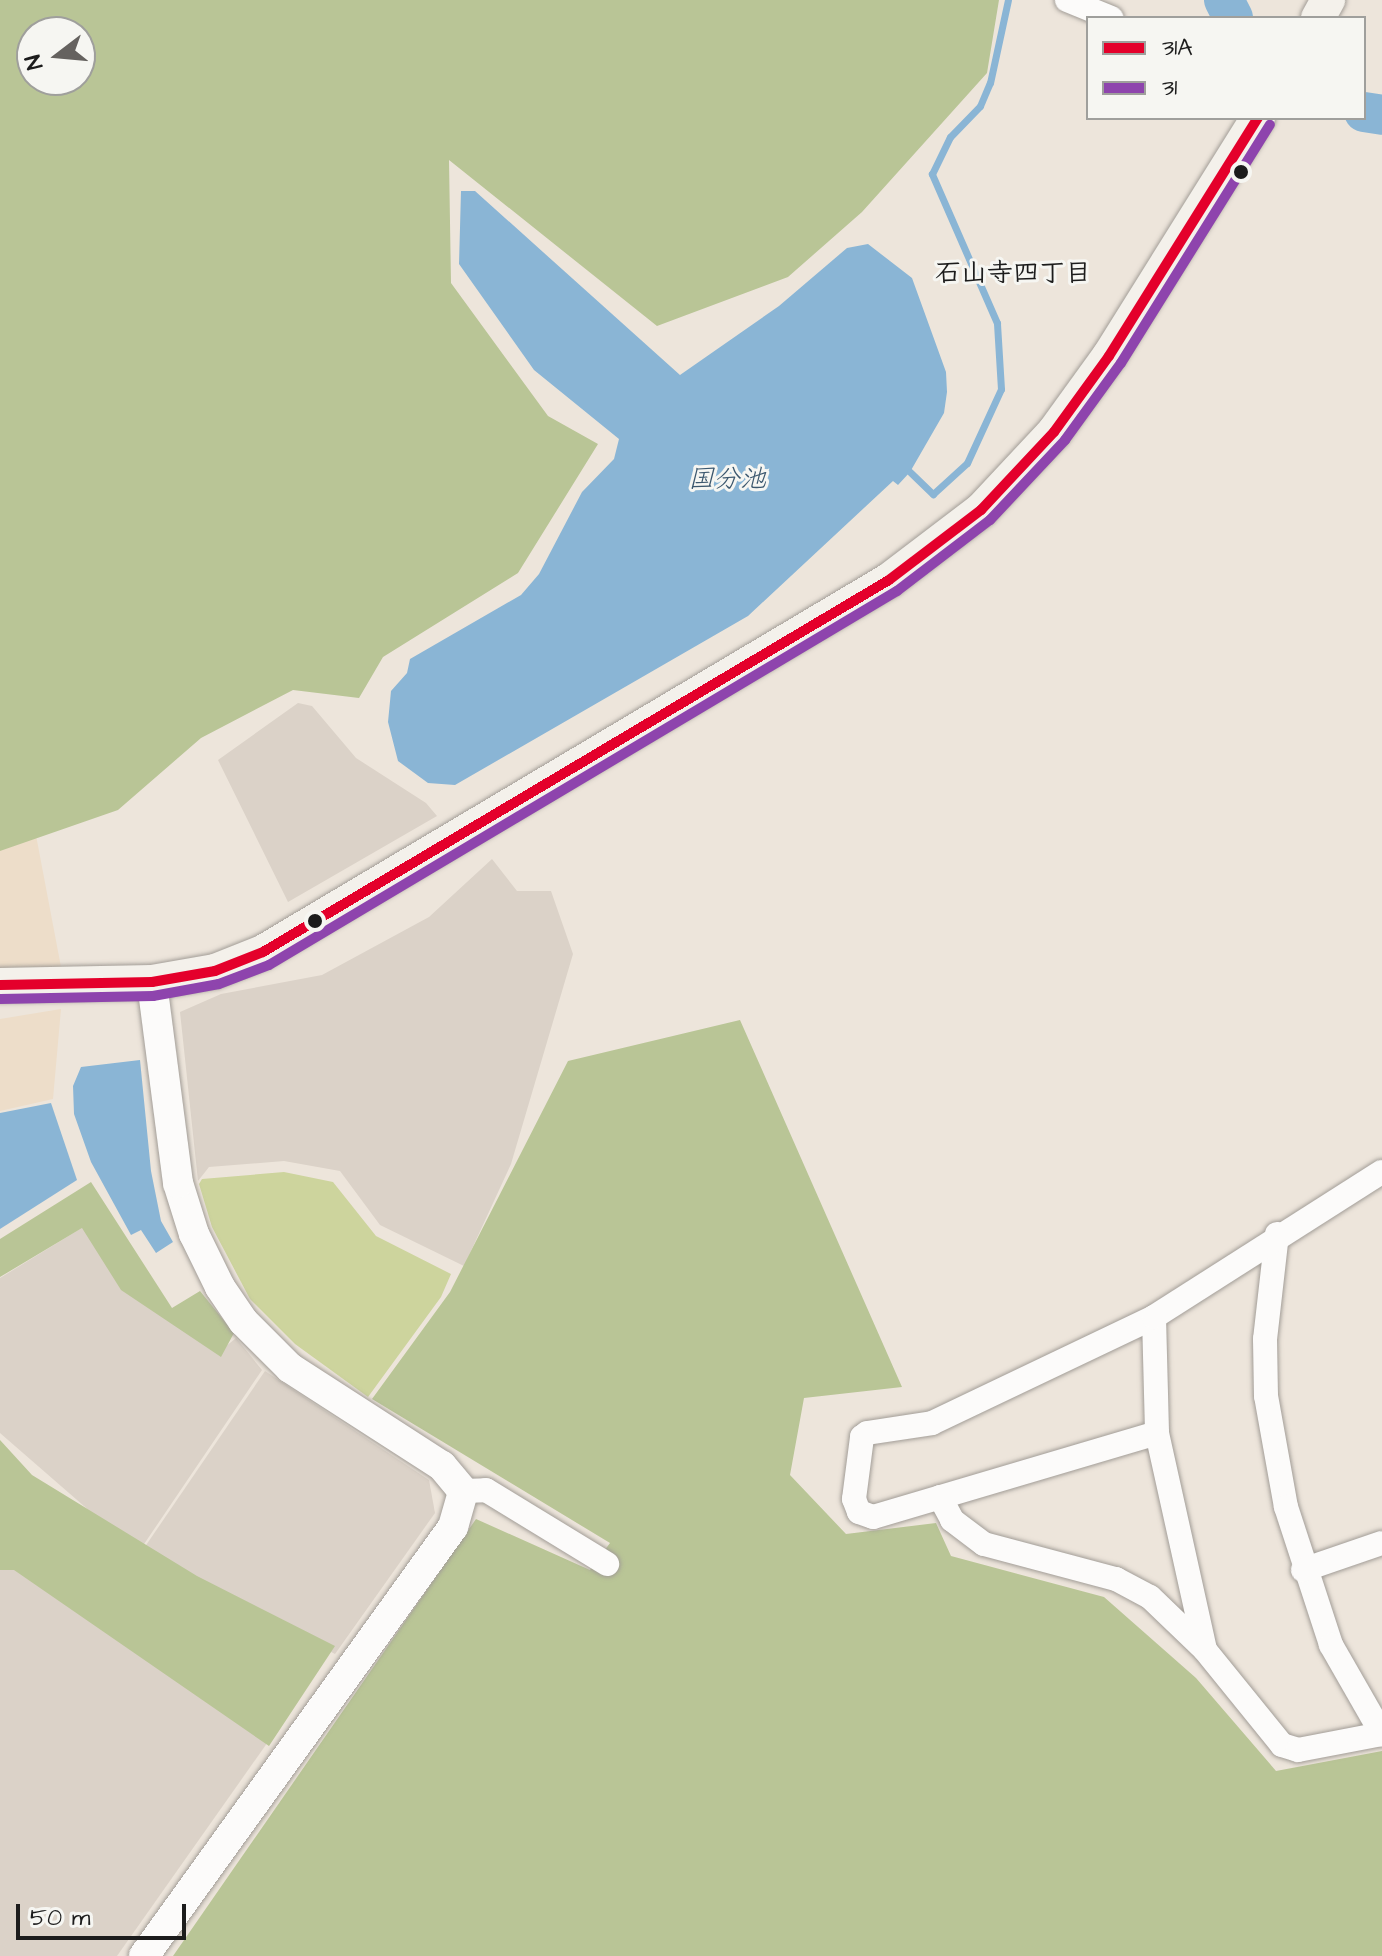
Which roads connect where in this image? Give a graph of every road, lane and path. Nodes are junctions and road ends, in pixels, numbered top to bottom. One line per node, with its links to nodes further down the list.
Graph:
1 (1067, 0): 2 (street)
2 (1106, 16)
3 (1257, 120): 4 (main road)
4 (152, 982): 5 (main road); 10 (street)
5 (0, 985)
6 (1382, 1172): 7 (street)
7 (1277, 1234): 8 (street); 14 (street)
8 (1154, 1317): 9 (street); 11 (street)
9 (1157, 1433): 11 (street); 15 (street)
10 (463, 1491): 13 (street); 17 (street)
11 (940, 1497): 15 (street)
12 (1382, 1543): 14 (street)
13 (607, 1564)
14 (1303, 1570): 16 (street)
15 (1205, 1650): 16 (street)
16 (1382, 1734)
17 (144, 1956)

